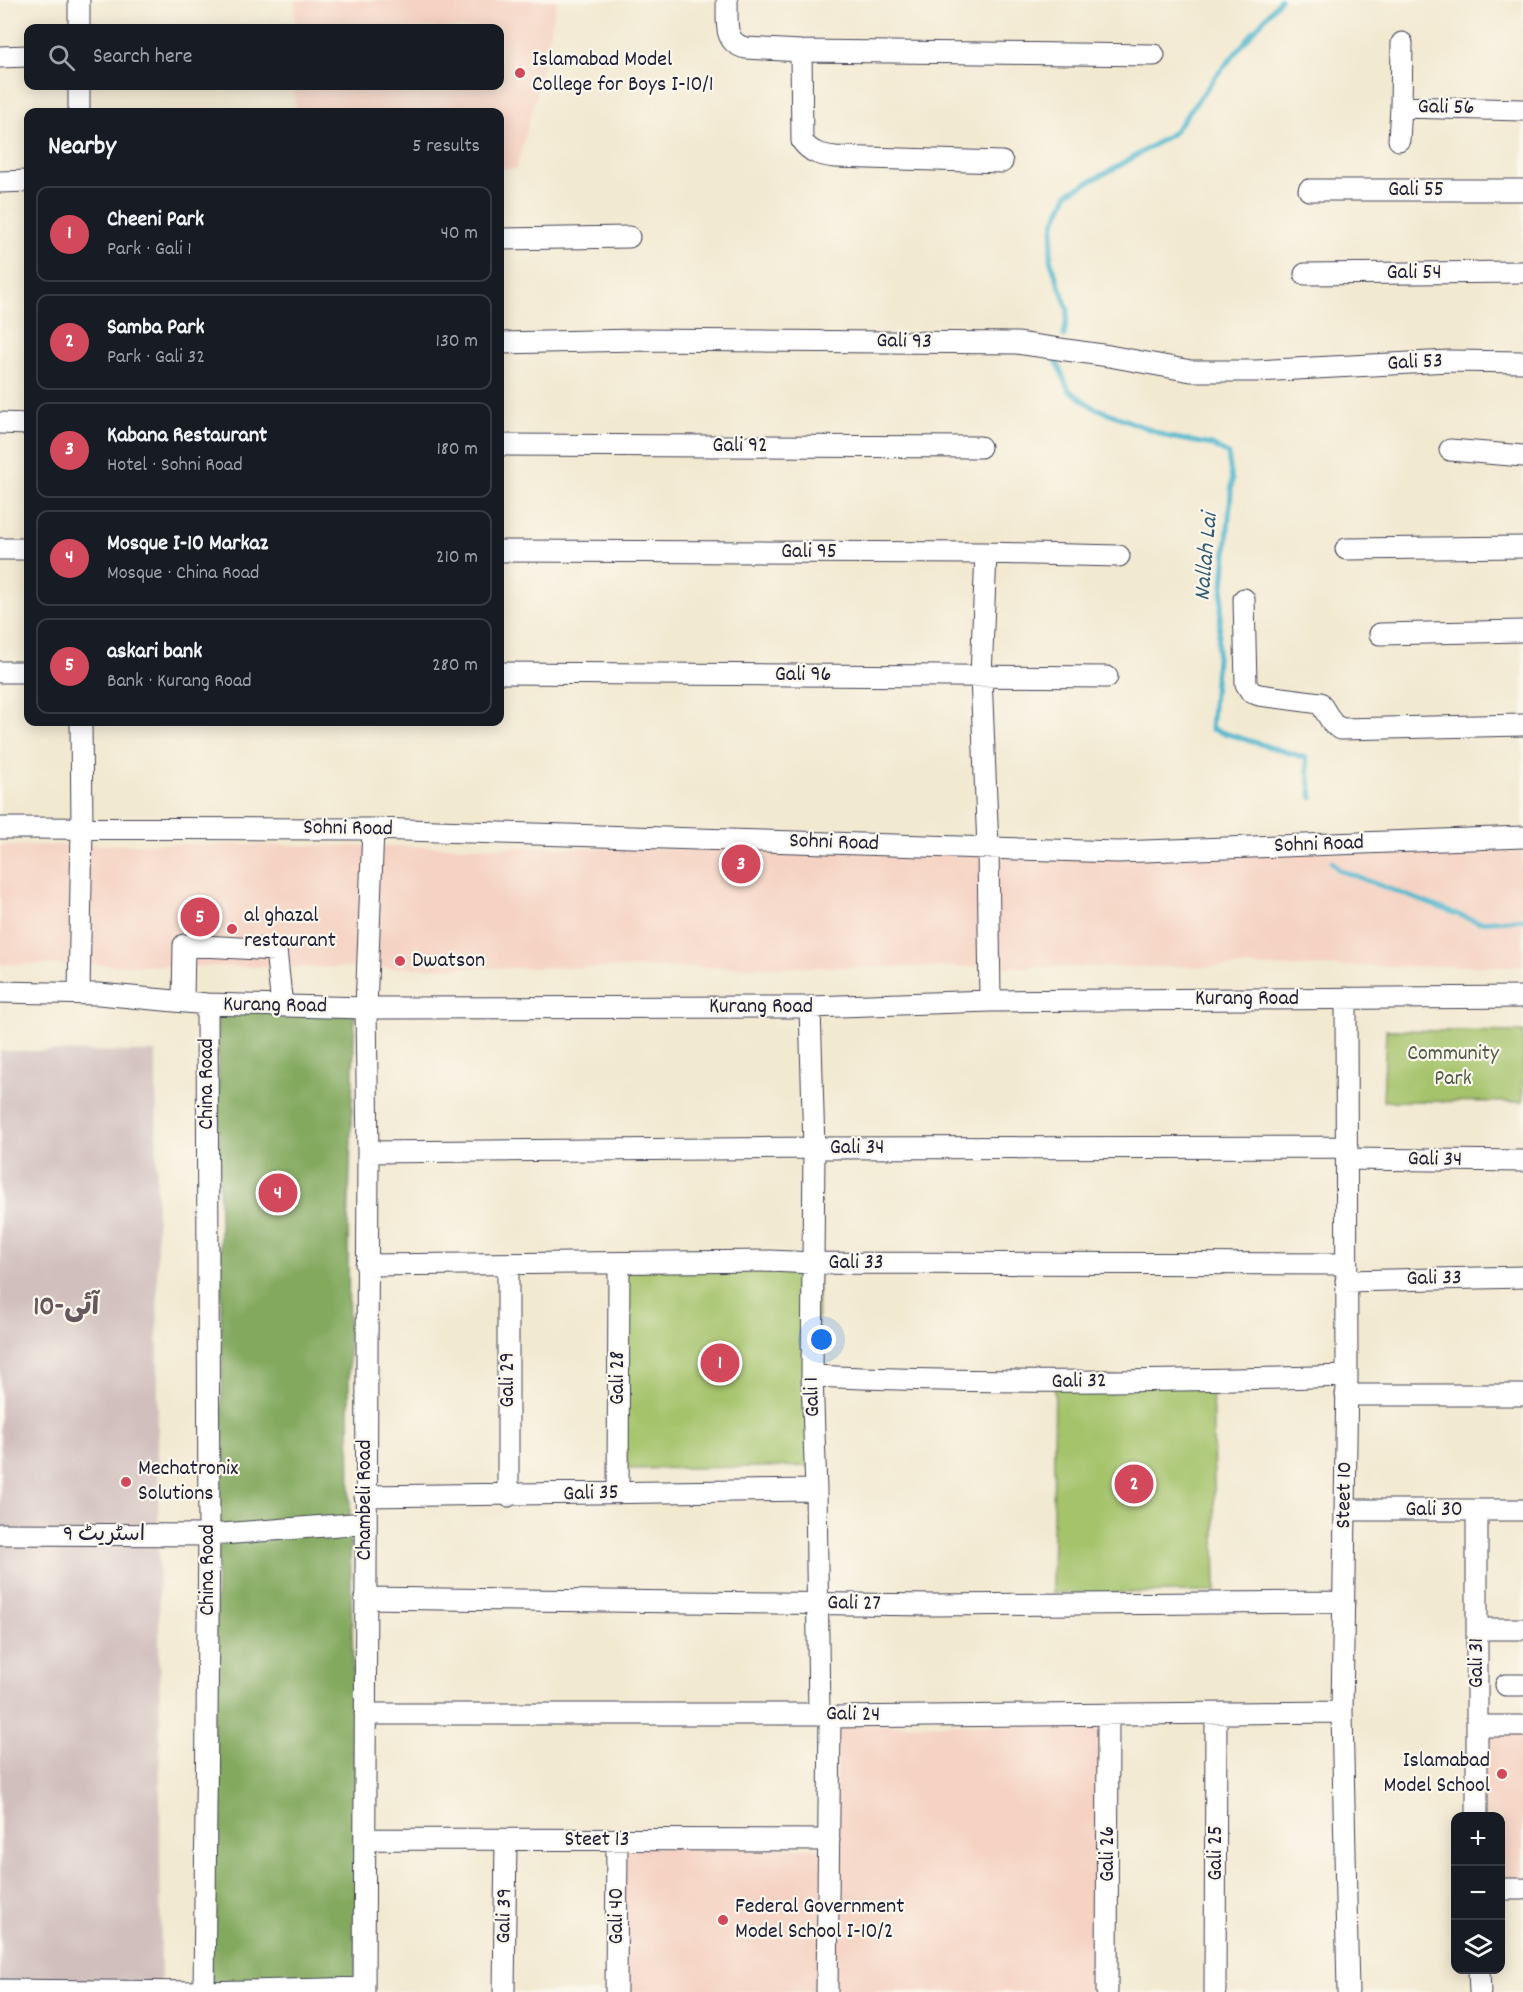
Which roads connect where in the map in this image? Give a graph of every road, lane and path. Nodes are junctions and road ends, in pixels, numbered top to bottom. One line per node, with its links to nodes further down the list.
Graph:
1 (79, 0): 3 (street)
2 (727, 0): 5 (street)
3 (79, 24)
4 (1402, 43): 10 (street)
5 (801, 51): 6 (street); 14 (street)
6 (1154, 55)
7 (24, 56): 8 (street)
8 (0, 57)
9 (79, 90): 11 (street)
10 (1401, 107): 12 (street, Gali 56); 13 (street, Gali 56)
11 (79, 108)
12 (1523, 110)
13 (1399, 140)
14 (1002, 162)
15 (0, 182): 16 (street)
16 (24, 182)
17 (1309, 190): 18 (street, Gali 55)
18 (1523, 190)
19 (629, 237): 20 (street)
20 (504, 239)
21 (1523, 272): 22 (street, Gali 54)
22 (1305, 274)
23 (504, 343): 25 (street, Gali 93)
24 (1523, 362): 25 (street, Gali 53)
25 (1307, 368)
26 (0, 423): 27 (street)
27 (24, 423)
28 (504, 445): 29 (street, Gali 92)
29 (980, 447)
30 (1450, 450): 31 (street)
31 (1523, 456)
32 (1513, 547): 35 (street)
33 (0, 549): 34 (street)
34 (24, 549)
35 (1346, 549)
36 (504, 551): 37 (street, Gali 95)
37 (986, 553): 38 (street, Gali 95); 45 (street)
38 (1119, 556)
39 (1244, 599): 47 (street)
40 (1523, 631): 41 (street)
41 (1380, 634)
42 (0, 672): 43 (street)
43 (24, 672)
44 (504, 674): 45 (street, Gali 96)
45 (981, 676): 46 (street, Gali 96); 53 (street)
46 (1107, 677)
47 (1523, 725)
48 (81, 726): 50 (street)
49 (0, 828): 50 (street, Sohni Road)
50 (82, 828): 51 (street, Sohni Road); 55 (street)
51 (373, 829): 53 (street, Sohni Road); 63 (street, Chambeli Road)
52 (1523, 837): 53 (street, Sohni Road)
53 (987, 848): 59 (street)
54 (0, 992): 55 (street, Kurang Road)
55 (79, 993): 58 (street, Kurang Road)
56 (1523, 997): 57 (street, Kurang Road)
57 (1346, 998): 59 (street, Kurang Road); 66 (street, Steet 10)
58 (183, 1000): 60 (street, Kurang Road); 61 (street)
59 (990, 1001): 62 (street, Kurang Road)
60 (207, 1004): 61 (street, Kurang Road); 86 (street, China Road)
61 (282, 1006): 63 (street, Kurang Road)
62 (810, 1007): 63 (street, Kurang Road); 64 (street, Gali 1)
63 (366, 1008): 65 (street, Chambeli Road)
64 (814, 1148): 65 (street, Gali 34); 66 (street, Gali 34); 69 (street, Gali 1)
65 (368, 1152): 70 (street, Chambeli Road)
66 (1347, 1153): 67 (street, Gali 34); 72 (street, Steet 10)
67 (1523, 1161)
68 (619, 1263): 69 (street, Gali 33); 71 (street, Gali 33); 78 (street, Gali 28)
69 (813, 1263): 72 (street, Gali 33); 74 (street, Gali 1)
70 (366, 1265): 71 (street, Gali 33); 79 (street, Chambeli Road)
71 (508, 1265): 80 (street, Gali 29)
72 (1346, 1272): 73 (street, Gali 33); 75 (street, Steet 10)
73 (1523, 1277)
74 (812, 1376): 75 (street, Gali 32); 77 (street, Gali 1)
75 (1346, 1386): 76 (street, Gali 32); 81 (street, Steet 10)
76 (1523, 1395)
77 (816, 1490): 78 (street, Gali 35); 89 (street, Gali 1)
78 (618, 1493): 80 (street, Gali 35)
79 (365, 1496): 80 (street, Gali 35); 84 (street, Chambeli Road)
80 (508, 1496)
81 (1345, 1510): 82 (street, Gali 30); 88 (street, Steet 10)
82 (1477, 1510): 83 (street, Gali 30); 90 (street, Gali 31)
83 (1523, 1510)
84 (365, 1523): 86 (street, اسٹریٹ 9); 87 (street, Chambeli Road)
85 (0, 1534): 86 (street, اسٹریٹ 9)
86 (209, 1535): 109 (street, China Road)
87 (365, 1598): 89 (street, Gali 27); 93 (street, Chambeli Road)
88 (1344, 1602): 89 (street, Gali 27); 92 (street, Steet 10)
89 (819, 1603): 95 (street, Gali 1)
90 (1478, 1629): 91 (street); 97 (street, Gali 31)
91 (1523, 1629)
92 (1342, 1712): 94 (street, Gali 24); 115 (street, Steet 10)
93 (365, 1713): 95 (street, Gali 24); 100 (street, Chambeli Road)
94 (1216, 1714): 96 (street, Gali 24); 114 (street, Gali 25)
95 (825, 1716): 96 (street, Gali 24); 102 (street, Gali 1)
96 (1108, 1716): 113 (street, Gali 26)
97 (1477, 1726): 98 (street); 99 (street, Gali 31)
98 (1523, 1726)
99 (1478, 1812)
100 (364, 1839): 101 (street, Steet 13); 108 (street, Chambeli Road)
101 (506, 1840): 103 (street, Steet 13); 110 (street, Gali 39)
102 (829, 1840): 103 (street, Steet 13); 112 (street, Gali 1)
103 (617, 1841): 111 (street, Gali 40)
104 (1505, 1888): 105 (street)
105 (1523, 1888)
106 (1479, 1974): 116 (street)
107 (0, 1990): 109 (street)
108 (364, 1990): 109 (street)
109 (204, 1992)
110 (504, 1992)
111 (616, 1992)
112 (827, 1992)
113 (1107, 1992)
114 (1215, 1992)
115 (1348, 1992)
116 (1480, 1992)

